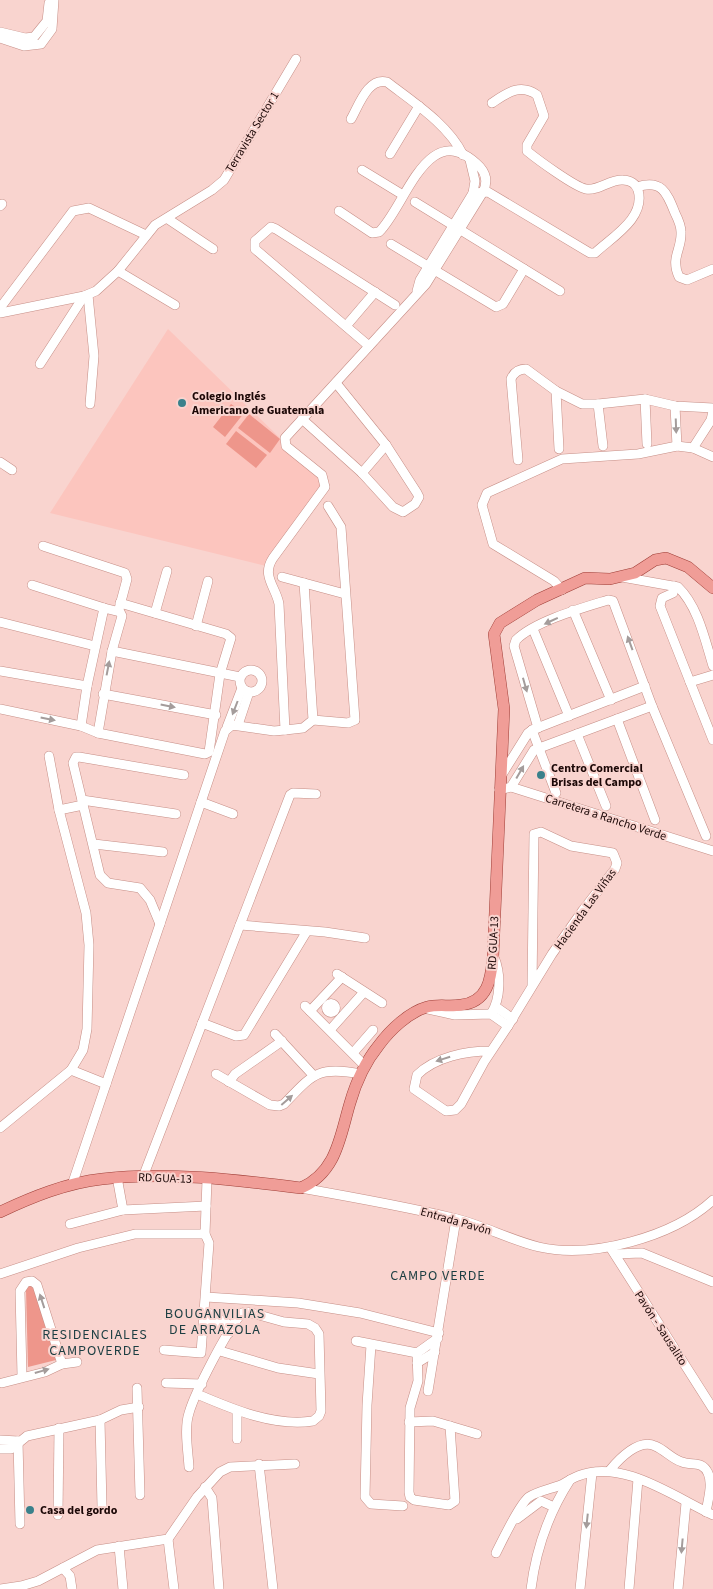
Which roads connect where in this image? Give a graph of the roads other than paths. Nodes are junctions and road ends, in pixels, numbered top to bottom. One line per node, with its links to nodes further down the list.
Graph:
1 (48, 0): 3 (street)
2 (54, 0): 4 (street)
3 (0, 32)
4 (0, 38)
5 (296, 59): 18 (street, Terravista Sector 1)
6 (492, 103): 12 (street)
7 (419, 106): 8 (street); 9 (street); 10 (street)
8 (351, 119)
9 (390, 154)
10 (466, 158): 13 (street); 14 (street); 15 (street)
11 (362, 170): 15 (street)
12 (637, 187): 13 (street); 25 (street)
13 (483, 192): 14 (street); 19 (street)
14 (473, 193): 19 (street)
15 (404, 195): 17 (street)
16 (415, 202): 19 (street)
17 (340, 211)
18 (168, 219): 20 (street, Terravista Sector 1); 22 (street)
19 (457, 228): 23 (street); 24 (street)
20 (146, 235): 26 (street, Terravista Sector 1); 32 (street)
21 (391, 244): 23 (street)
22 (213, 249)
23 (432, 268): 24 (street); 35 (street)
24 (524, 269): 27 (street)
25 (713, 269)
26 (118, 271): 29 (street, Terravista Sector 1); 31 (street)
27 (560, 291)
28 (376, 292): 30 (street); 34 (street); 34 (street)
29 (86, 295): 33 (street, Terravista Sector 1); 36 (street); 40 (street)
30 (395, 305)
31 (175, 306)
32 (0, 308)
33 (0, 313)
34 (346, 326): 35 (street)
35 (370, 346): 37 (street)
36 (40, 364)
37 (336, 383): 44 (street); 46 (street)
38 (556, 391): 41 (street); 50 (street); 52 (street)
39 (645, 399): 41 (street); 42 (street); 45 (street)
40 (90, 404)
41 (598, 404): 47 (street)
42 (676, 406): 43 (street); 48 (street, one-way to 48)
43 (713, 410): 49 (street)
44 (302, 419): 53 (street); 97 (street)
45 (646, 444)
46 (386, 445): 53 (street); 53 (street)
47 (603, 446)
48 (677, 446): 49 (street); 64 (street)
49 (693, 448): 51 (street)
50 (559, 449)
51 (713, 457)
52 (518, 460)
53 (362, 474)
54 (328, 506): 65 (street)
55 (43, 546): 67 (street)
56 (167, 571): 69 (street)
57 (282, 577): 60 (street)
58 (621, 577): 62 (street); 63 (main road, RD GUA-13); 64 (main road, RD GUA-13)
59 (208, 581): 71 (street)
60 (304, 583): 65 (street); 92 (street)
61 (32, 585): 66 (street)
62 (674, 586): 74 (street); 81 (street)
63 (713, 588)
64 (562, 590): 105 (main road, RD GUA-13)
65 (345, 594): 92 (street)
66 (104, 608): 67 (street); 73 (street)
67 (119, 608): 69 (street); 75 (street)
68 (573, 610): 72 (street, one-way to 72); 83 (street, one-way to 68); 86 (street)
69 (154, 613): 71 (street)
70 (0, 622): 73 (street)
71 (196, 626): 78 (street)
72 (533, 629): 90 (street); 96 (street, one-way to 96)
73 (95, 646): 82 (street)
74 (710, 649): 76 (street)
75 (112, 651): 78 (street); 85 (street, one-way to 75)
76 (713, 666)
77 (0, 671): 82 (street)
78 (220, 674): 80 (street); 89 (street)
79 (713, 676): 81 (street)
80 (240, 677): 84 (street); 84 (street)
81 (690, 682): 100 (street)
82 (87, 686): 93 (street)
83 (645, 686): 86 (street); 87 (street)
84 (246, 690): 94 (street); 95 (street, one-way to 95)
85 (103, 694): 89 (street, one-way to 89); 98 (street)
86 (610, 700): 90 (street)
87 (652, 706): 91 (street); 115 (street)
88 (0, 710): 93 (street, one-way to 93)
89 (216, 715): 98 (street)
90 (569, 716): 96 (street)
91 (617, 719): 99 (street); 114 (street)
92 (312, 720): 97 (street)
93 (81, 726): 98 (street)
94 (238, 726): 95 (street); 97 (street)
95 (227, 727): 108 (street)
96 (535, 729): 101 (street); 102 (street)
97 (285, 730)
98 (98, 733)
99 (578, 734): 102 (street); 110 (street)
100 (713, 740)
101 (523, 741): 102 (street); 105 (street)
102 (537, 749): 105 (street, one-way to 102); 106 (street)
103 (49, 756): 111 (street)
104 (184, 775): 109 (street)
105 (503, 785): 117 (street, Carretera a Rancho Verde); 123 (main road, RD GUA-13)
106 (556, 793)
107 (316, 794): 120 (street)
108 (201, 802): 113 (street); 119 (street)
109 (82, 803): 111 (street); 112 (street); 116 (street)
110 (606, 806)
111 (59, 810): 137 (street)
112 (176, 814)
113 (233, 814)
114 (655, 820)
115 (706, 836)
116 (94, 844): 118 (street); 119 (street)
117 (713, 851)
118 (164, 852)
119 (160, 924): 142 (street)
120 (240, 925): 121 (street); 132 (street)
121 (307, 931): 122 (street); 132 (street)
122 (365, 938)
123 (493, 957): 127 (main road, RD GUA-13); 129 (street)
124 (532, 986): 124 (street, Hacienda Las Viñas); 131 (street, Hacienda Las Viñas)
125 (364, 992): 126 (street); 128 (street); 128 (street)
126 (382, 1003)
127 (424, 1008): 129 (street); 138 (main road, RD GUA-13)
128 (331, 1009): 130 (street); 130 (street); 133 (street)
129 (493, 1011): 131 (street)
130 (319, 1019): 133 (street)
131 (511, 1022): 135 (street, Hacienda Las Viñas)
132 (202, 1023): 144 (street)
133 (330, 1030): 136 (street)
134 (373, 1030): 136 (street)
135 (491, 1051): 135 (street, Hacienda Las Viñas, one-way to 135)
136 (353, 1052): 138 (street)
137 (71, 1070): 142 (street); 143 (street)
138 (363, 1070): 140 (street); 148 (main road, RD GUA-13)
139 (216, 1074): 141 (street)
140 (313, 1075): 141 (street, one-way to 140); 141 (street)
141 (229, 1082)
142 (106, 1084): 147 (street)
143 (0, 1128)
144 (143, 1177): 145 (main road, RD GUA-13); 146 (main road, RD GUA-13)
145 (117, 1178): 147 (main road, RD GUA-13); 151 (street)
146 (207, 1180): 148 (main road, RD GUA-13); 150 (street)
147 (72, 1185): 152 (main road, RD GUA-13)
148 (301, 1188): 153 (street, Entrada Pavón)
149 (713, 1200): 156 (street)
150 (206, 1206): 151 (street); 155 (street)
151 (123, 1210): 154 (street)
152 (0, 1212)
153 (456, 1219): 156 (street, Entrada Pavón); 164 (street)
154 (70, 1224)
155 (205, 1234): 157 (street); 161 (street)
156 (612, 1251): 160 (street); 183 (street, Pavón - Sausalito)
157 (25, 1265): 158 (street); 159 (street)
158 (0, 1274)
159 (29, 1281): 173 (street, one-way to 159); 175 (street)
160 (713, 1282)
161 (206, 1297): 162 (street); 164 (street)
162 (205, 1315): 163 (street); 167 (street)
163 (231, 1330): 168 (street); 174 (street)
164 (438, 1336): 169 (street); 170 (street)
165 (356, 1342): 166 (street)
166 (371, 1344): 170 (street); 204 (street)
167 (164, 1350)
168 (220, 1351): 174 (street); 178 (street)
169 (435, 1352): 172 (street); 180 (street)
170 (417, 1353): 172 (street)
171 (77, 1362): 173 (street)
172 (417, 1363): 186 (street)
173 (62, 1364): 175 (street, one-way to 173)
174 (319, 1374): 184 (street)
175 (22, 1376): 176 (street)
176 (2, 1383)
177 (166, 1383): 178 (street)
178 (202, 1384): 181 (street)
179 (137, 1388): 182 (street)
180 (428, 1391)
181 (197, 1394): 184 (street); 196 (street)
182 (139, 1407): 185 (street); 202 (street)
183 (713, 1409)
184 (237, 1412): 190 (street)
185 (100, 1420): 188 (street); 205 (street)
186 (409, 1422): 187 (street); 187 (street)
187 (450, 1426): 189 (street)
188 (59, 1428): 192 (street); 208 (street)
189 (477, 1434)
190 (237, 1439)
191 (0, 1440): 192 (street)
192 (18, 1441): 193 (street); 210 (street)
193 (0, 1450)
194 (259, 1464): 195 (street); 201 (street); 221 (street)
195 (295, 1464)
196 (189, 1467)
197 (610, 1470): 198 (street); 199 (street); 207 (street)
198 (592, 1472): 200 (street); 223 (street, one-way to 223)
199 (638, 1479): 203 (street); 224 (street)
200 (571, 1480): 206 (street); 209 (street)
201 (205, 1487): 211 (street); 220 (street)
202 (140, 1495)
203 (686, 1503): 207 (street); 225 (street, one-way to 225)
204 (403, 1506)
205 (102, 1507)
206 (554, 1508): 209 (street); 222 (street)
207 (710, 1513)
208 (58, 1515)
209 (512, 1522): 213 (street)
210 (20, 1524)
211 (168, 1539): 212 (street); 219 (street)
212 (119, 1546): 214 (street); 218 (street)
213 (496, 1553)
214 (63, 1568): 215 (street); 217 (street)
215 (36, 1585): 216 (street)
216 (0, 1589)
217 (72, 1589)
218 (123, 1589)
219 (174, 1589)
220 (219, 1589)
221 (273, 1589)
222 (531, 1589)
223 (580, 1589)
224 (629, 1589)
225 (678, 1589)

